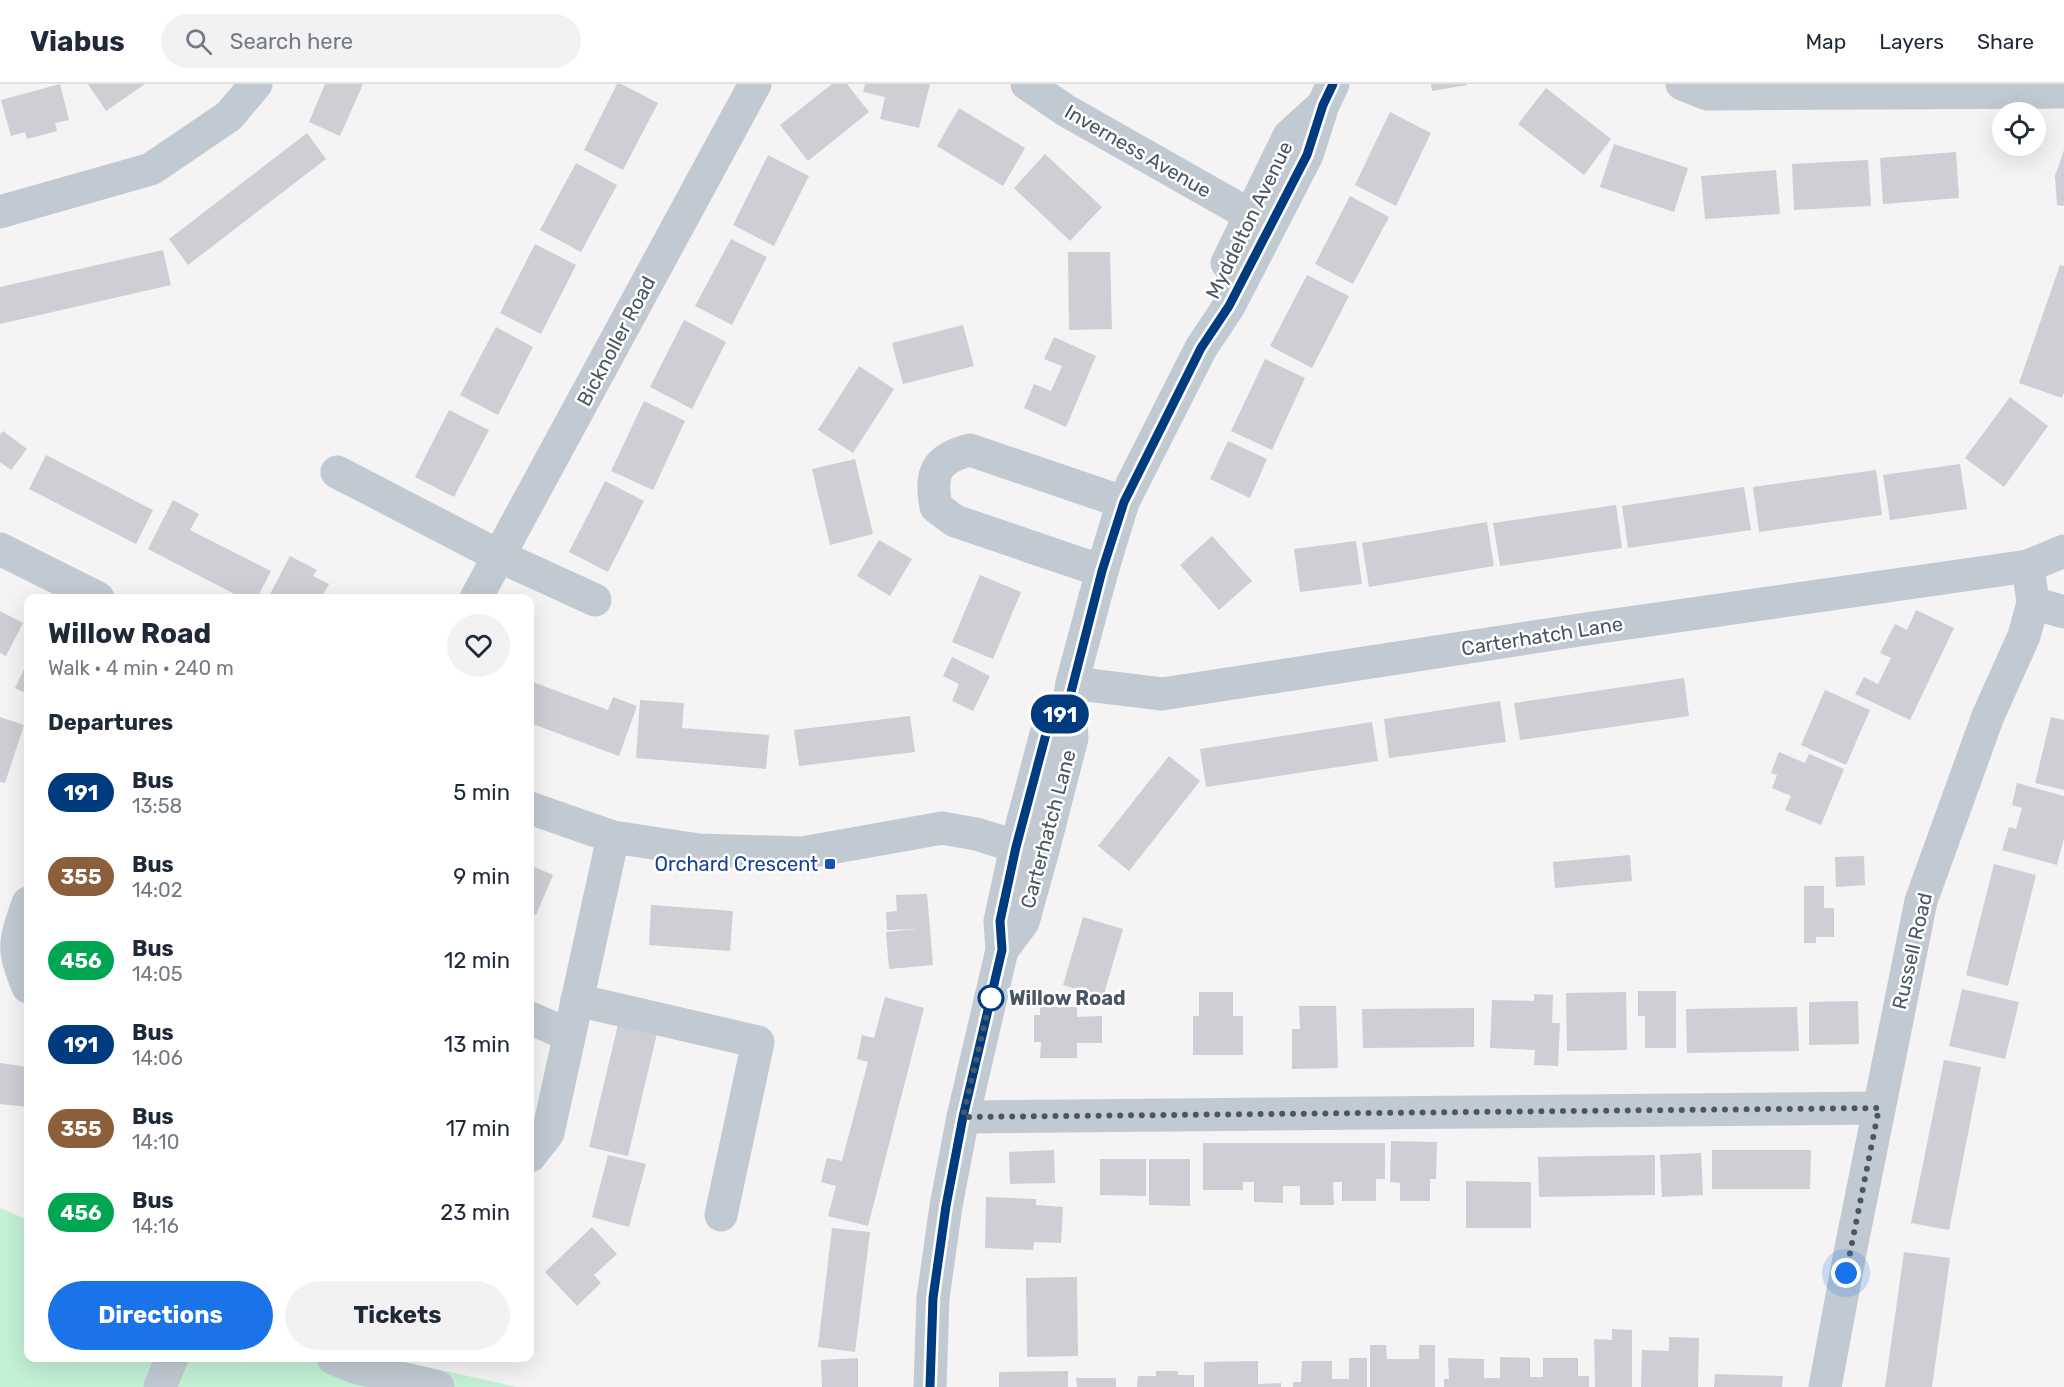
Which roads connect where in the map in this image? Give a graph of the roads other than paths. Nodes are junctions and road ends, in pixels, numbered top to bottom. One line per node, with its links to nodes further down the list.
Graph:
1 (256, 84): 7 (street)
2 (755, 84): 14 (street, Bicknoller Road)
3 (1027, 84): 8 (street, Inverness Avenue)
4 (1682, 84): 5 (street)
5 (2064, 92)
6 (1328, 94): 8 (street, Myddelton Avenue); 9 (street, Myddelton Avenue)
7 (0, 212)
8 (1250, 215): 9 (street, Myddelton Avenue)
9 (1201, 348): 11 (street, Myddelton Avenue)
10 (337, 472): 14 (street)
11 (1124, 502): 16 (street, Myddelton Avenue); 16 (street)
12 (0, 549): 17 (street)
13 (2064, 551): 15 (street)
14 (499, 556): 18 (street, Bicknoller Road); 19 (street)
15 (2028, 566): 20 (street, Russell Road); 22 (street, Carterhatch Lane)
16 (1102, 571): 22 (street, Myddelton Avenue)
17 (90, 594)
18 (478, 594)
19 (595, 600)
20 (2033, 603): 21 (street); 31 (street, Russell Road)
21 (2064, 612)
22 (1071, 692): 25 (street, Carterhatch Lane)
23 (534, 809): 24 (street)
24 (613, 837): 25 (street); 28 (street)
25 (1029, 850): 32 (street, Carterhatch Lane)
26 (24, 915): 27 (street)
27 (24, 978)
28 (577, 1000): 30 (street); 34 (street)
29 (534, 1020): 30 (street)
30 (569, 1035): 33 (street)
31 (1879, 1108): 32 (street); 40 (street, Russell Road)
32 (963, 1117): 39 (street, Carterhatch Lane)
33 (534, 1151)
34 (721, 1215)
35 (170, 1362): 37 (street)
36 (342, 1362): 38 (street)
37 (160, 1387)
38 (438, 1387)
39 (930, 1387)
40 (1825, 1387)

